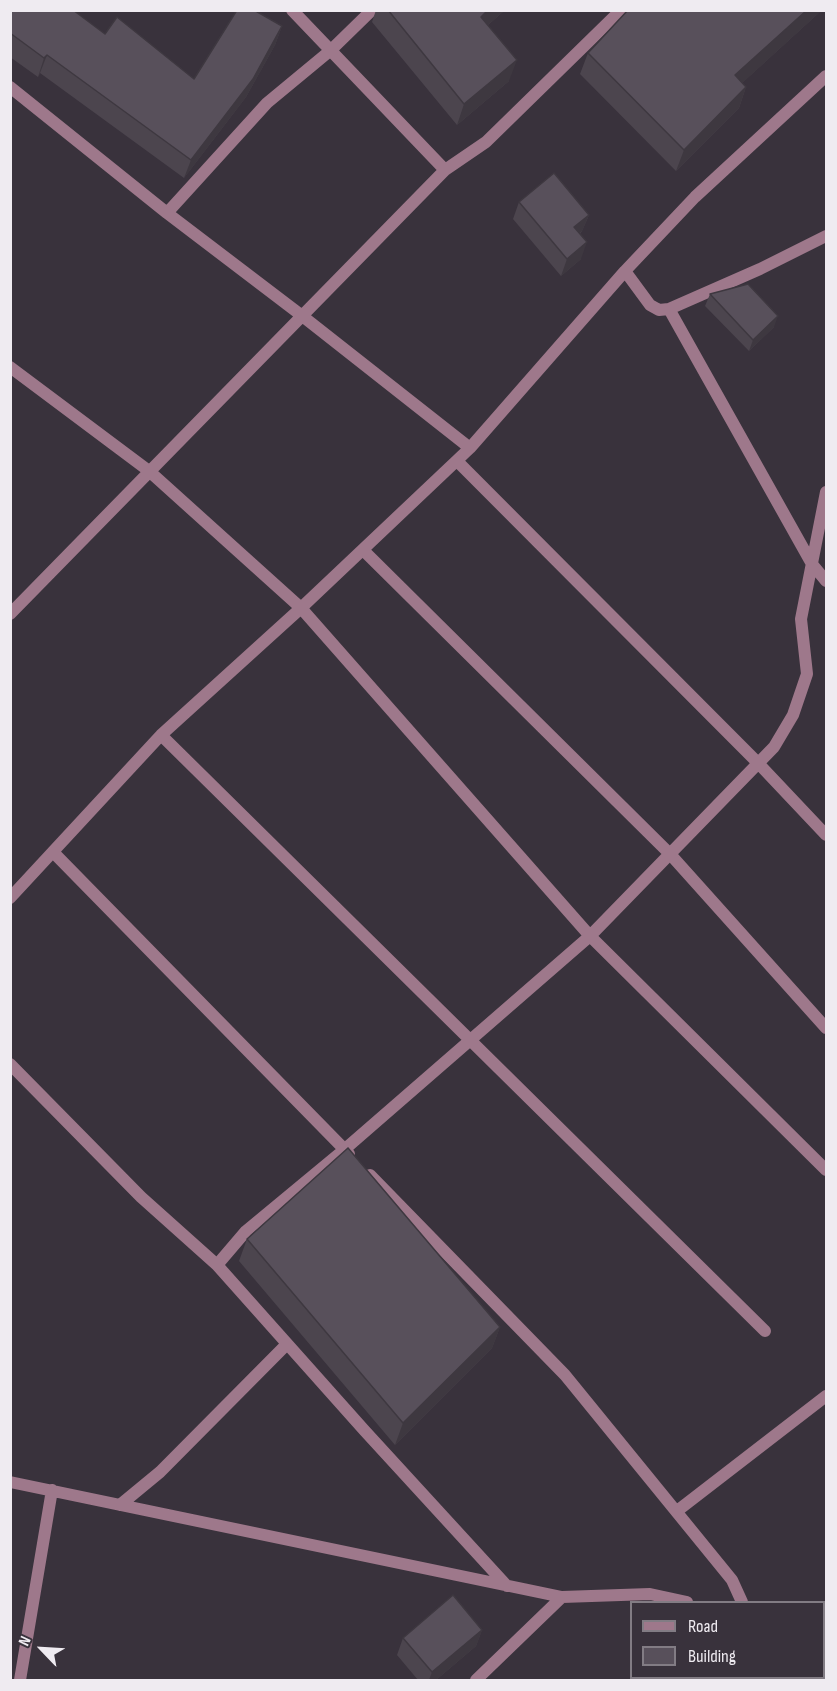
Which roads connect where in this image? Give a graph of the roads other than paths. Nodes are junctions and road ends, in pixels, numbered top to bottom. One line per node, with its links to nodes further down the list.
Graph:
1 (292, 10): 4 (street)
2 (372, 10): 4 (street)
3 (621, 10): 7 (street)
4 (331, 50): 7 (street); 8 (street)
5 (826, 76): 10 (street)
6 (13, 93): 8 (street)
7 (445, 170): 12 (street)
8 (167, 213): 12 (street)
9 (826, 238): 11 (street)
10 (625, 271): 11 (street); 14 (street)
11 (669, 309): 19 (street)
12 (301, 315): 14 (street); 16 (street)
13 (10, 367): 16 (street)
14 (470, 448): 15 (street)
15 (457, 461): 18 (street); 24 (street)
16 (149, 471): 21 (street); 22 (street)
17 (826, 492): 19 (street)
18 (363, 550): 21 (street); 27 (street)
19 (812, 564): 20 (street); 24 (street)
20 (826, 581)
21 (302, 608): 23 (street); 29 (street)
22 (10, 614)
23 (161, 735): 26 (street); 31 (street)
24 (758, 764): 25 (street); 27 (street)
25 (826, 835)
26 (53, 852): 28 (street); 33 (street)
27 (670, 854): 29 (street); 30 (street)
28 (10, 898)
29 (590, 936): 31 (street); 34 (street)
30 (826, 1028)
31 (470, 1040): 33 (street); 36 (street)
32 (10, 1064): 35 (street)
33 (345, 1149): 35 (street); 42 (street)
34 (826, 1170)
35 (217, 1265): 37 (street)
36 (765, 1331)
37 (287, 1344): 41 (street); 43 (street)
38 (824, 1402): 42 (street)
39 (10, 1482): 40 (street)
40 (52, 1490): 41 (street); 47 (street)
41 (120, 1505): 43 (street)
42 (677, 1511): 46 (street)
43 (507, 1586): 44 (street)
44 (562, 1597): 45 (street); 48 (street)
45 (682, 1601)
46 (742, 1601)
47 (20, 1680)
48 (476, 1680)

